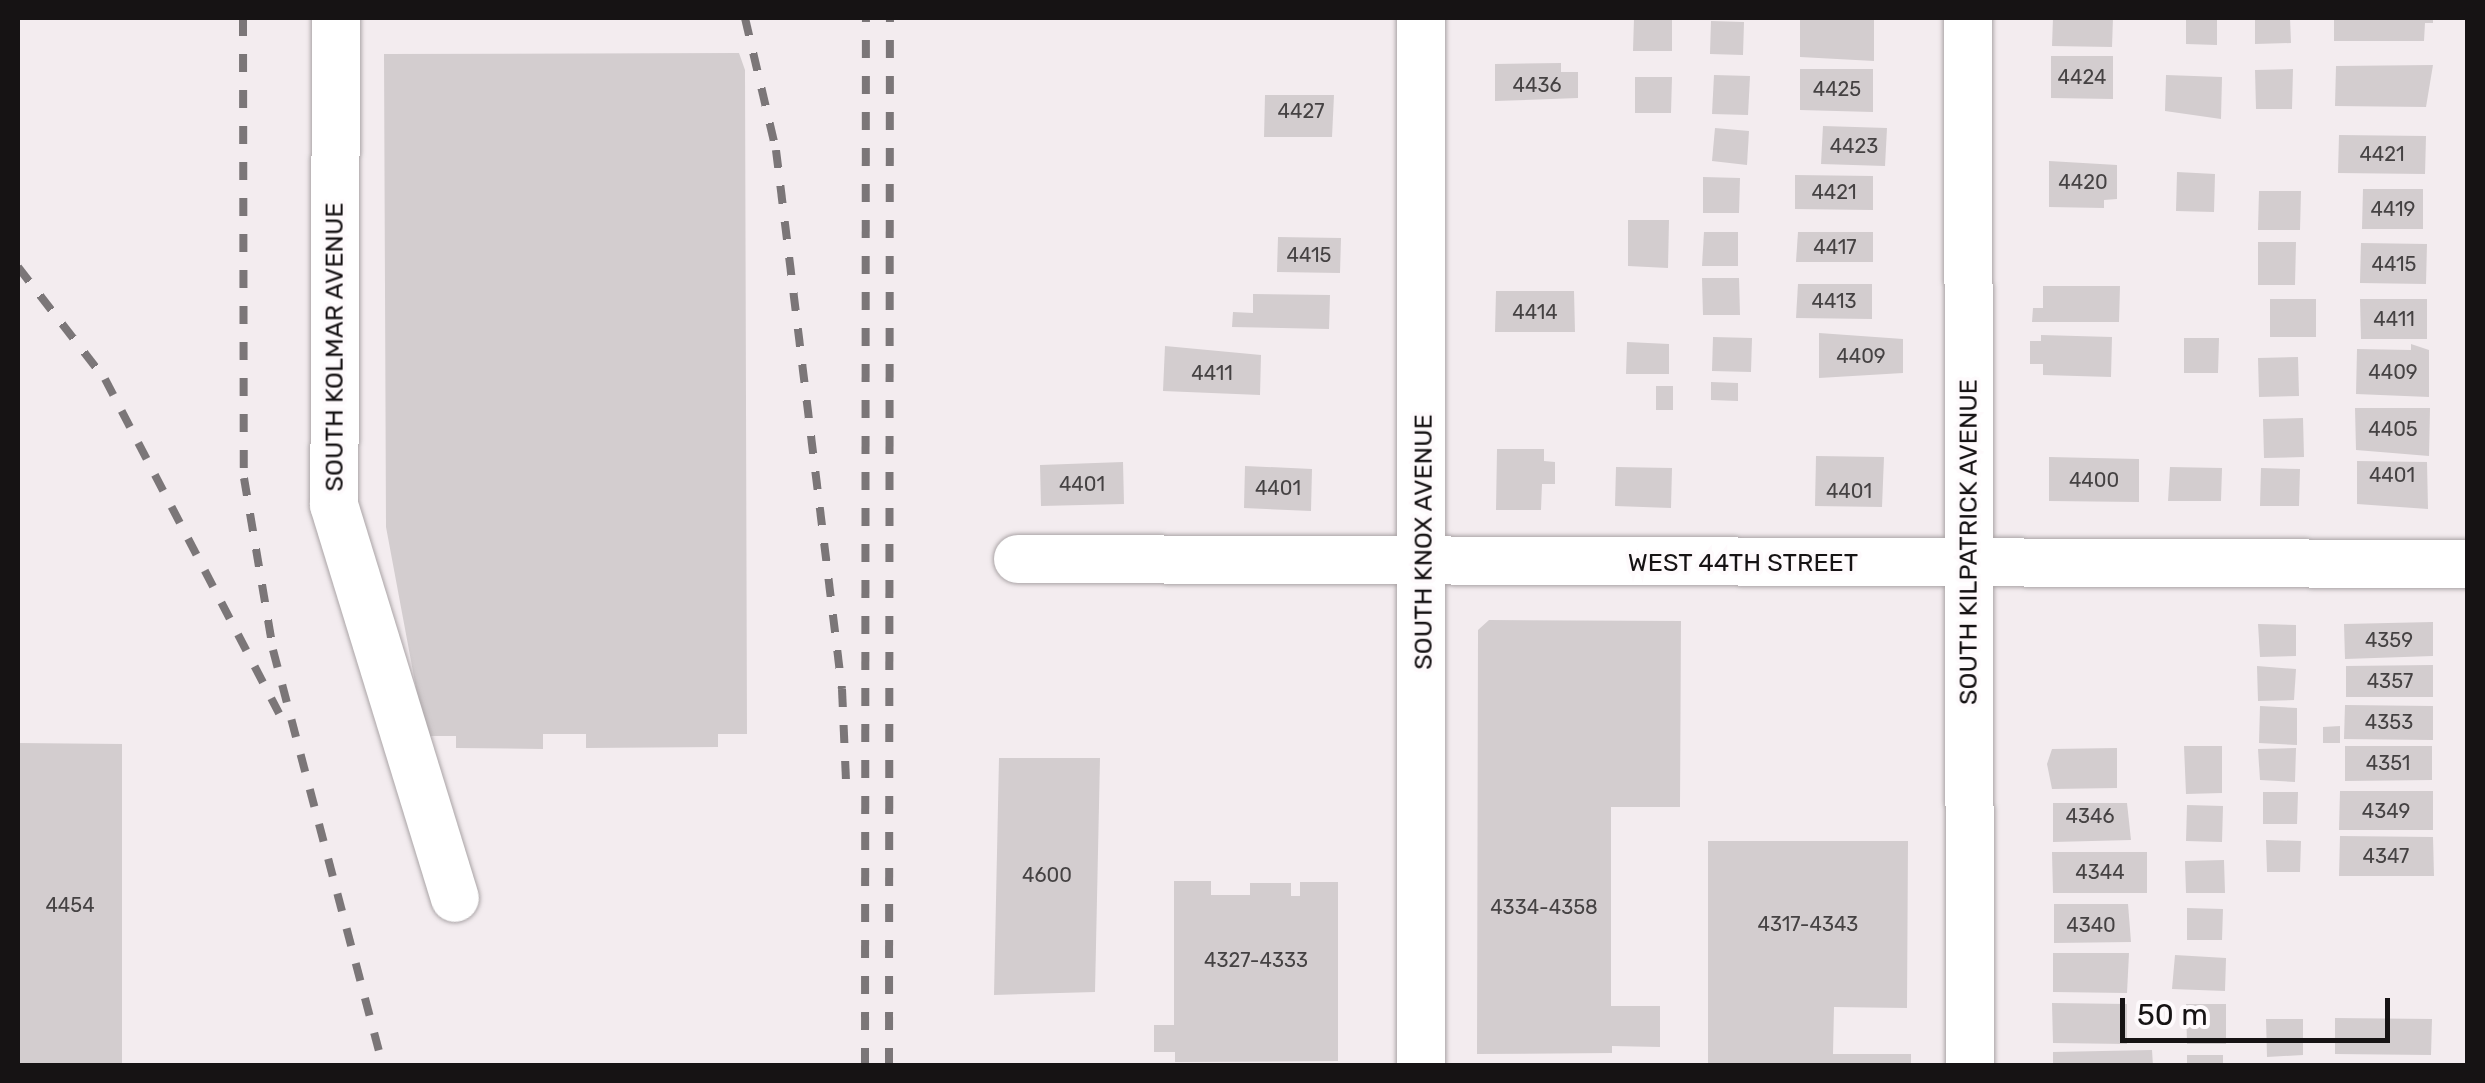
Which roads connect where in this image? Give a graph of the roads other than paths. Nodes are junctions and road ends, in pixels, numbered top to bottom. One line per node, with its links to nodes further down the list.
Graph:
1 (336, 18): 8 (street, SOUTH KOLMAR AVENUE)
2 (1421, 18): 5 (street, SOUTH KNOX AVENUE)
3 (1968, 18): 6 (street, SOUTH KILPATRICK AVENUE)
4 (1018, 559): 5 (street, WEST 44TH STREET)
5 (1426, 563): 6 (street, WEST 44TH STREET); 9 (street, SOUTH KNOX AVENUE)
6 (1969, 564): 7 (street, WEST 44TH STREET); 10 (street, SOUTH KILPATRICK AVENUE)
7 (2468, 564)
8 (455, 898)
9 (1421, 1066)
10 (1970, 1066)

